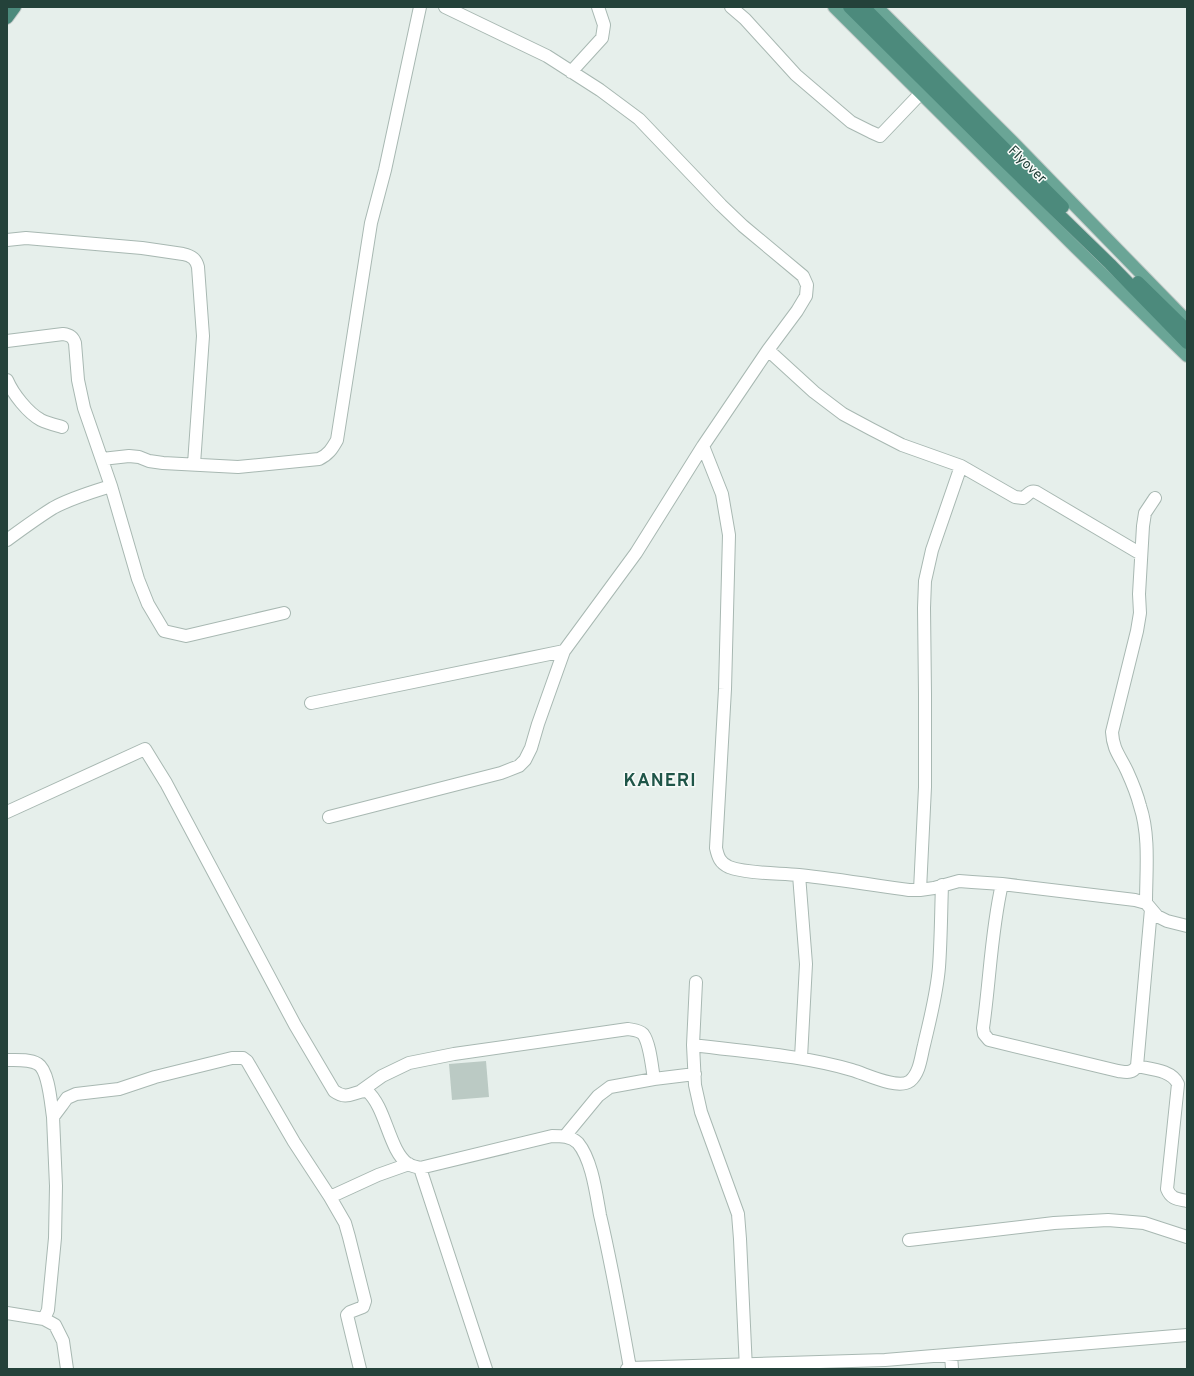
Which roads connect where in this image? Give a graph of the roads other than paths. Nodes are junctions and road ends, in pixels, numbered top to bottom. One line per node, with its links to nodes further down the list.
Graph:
1 (15, 7): 10 (highway)
2 (420, 7): 24 (street)
3 (445, 7): 11 (street)
4 (598, 7): 11 (street)
5 (731, 7): 12 (street)
6 (834, 7): 12 (main road)
7 (849, 7): 17 (highway, Flyover)
8 (864, 7): 9 (highway, Flyover)
9 (875, 12): 14 (main road); 15 (highway, Flyover)
10 (7, 18)
11 (571, 72): 18 (street)
12 (921, 93): 19 (main road)
13 (7, 240): 24 (street)
14 (1187, 320)
15 (1187, 330)
16 (7, 341): 23 (street)
17 (1187, 343)
18 (768, 350): 22 (street); 25 (street)
19 (1187, 356)
20 (7, 380): 21 (street)
21 (62, 427)
22 (703, 446): 31 (street); 35 (street)
23 (102, 459): 24 (street); 26 (street)
24 (194, 464)
25 (961, 466): 29 (street); 38 (street)
26 (111, 486): 28 (street); 30 (street)
27 (1155, 498): 29 (street)
28 (7, 540)
29 (1141, 554): 39 (street)
30 (284, 613)
31 (564, 651): 32 (street); 34 (street)
32 (311, 703)
33 (7, 812): 48 (street)
34 (329, 817)
35 (799, 875): 38 (street); 43 (street)
36 (1002, 884): 37 (street); 39 (street); 45 (street)
37 (942, 885): 38 (street); 43 (street)
38 (920, 890)
39 (1149, 906): 40 (street); 45 (street)
40 (1187, 926)
41 (696, 982): 42 (street)
42 (693, 1045): 43 (street); 46 (street)
43 (801, 1058)
44 (7, 1060): 49 (street)
45 (1137, 1066): 53 (street)
46 (695, 1074): 47 (street); 61 (street)
47 (654, 1079): 48 (street); 50 (street)
48 (361, 1091): 51 (street)
49 (53, 1117): 52 (street); 57 (street)
50 (565, 1136): 51 (street); 62 (street)
51 (414, 1166): 52 (street); 65 (street)
52 (330, 1197): 64 (street)
53 (1187, 1201)
54 (1187, 1237): 55 (street)
55 (910, 1240)
56 (7, 1313): 57 (street)
57 (44, 1319): 63 (street)
58 (1187, 1335): 59 (street)
59 (951, 1354): 60 (street); 66 (street)
60 (844, 1365): 61 (street)
61 (745, 1367): 62 (street)
62 (628, 1368)
63 (67, 1369)
64 (360, 1369)
65 (486, 1369)
66 (952, 1369)

